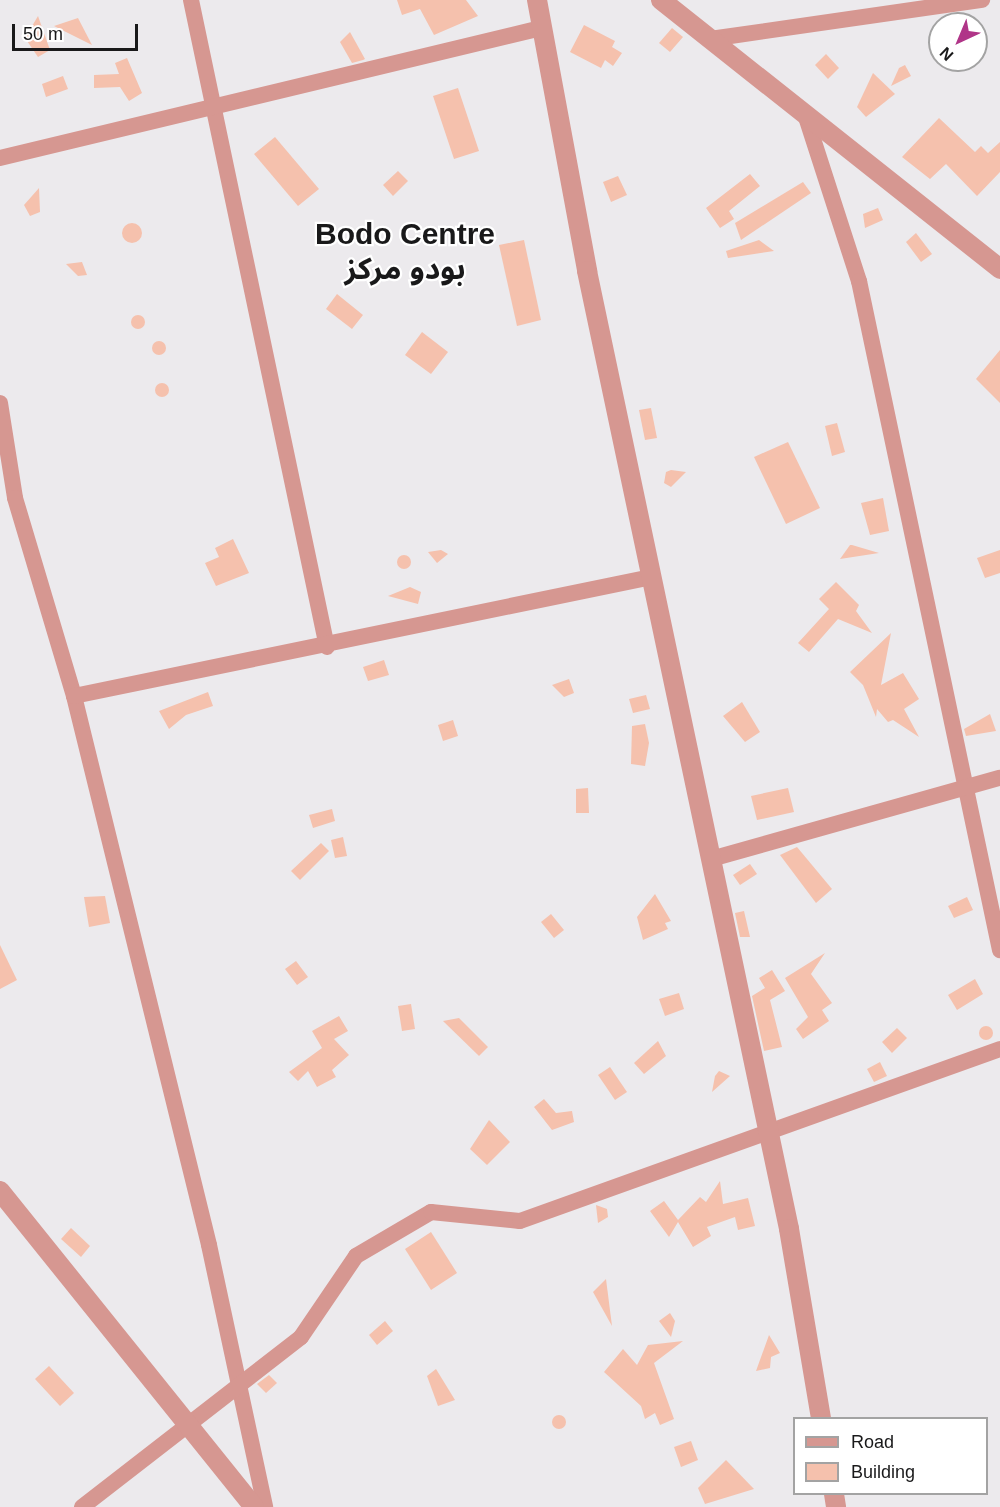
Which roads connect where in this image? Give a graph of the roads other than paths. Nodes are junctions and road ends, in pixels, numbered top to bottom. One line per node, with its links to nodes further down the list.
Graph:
1 (191, 0): 7 (street)
2 (537, 0): 5 (street)
3 (661, 0): 6 (street)
4 (982, 0): 6 (street)
5 (541, 28): 7 (street); 12 (street)
6 (710, 39): 8 (street)
7 (216, 105): 9 (street); 13 (street)
8 (805, 114): 10 (street); 16 (street)
9 (0, 158)
10 (1000, 268)
11 (0, 403): 14 (street)
12 (651, 576): 13 (street); 17 (street)
13 (327, 647): 14 (street)
14 (74, 696): 22 (street)
15 (1000, 778): 16 (street)
16 (967, 787): 17 (street); 18 (street)
17 (711, 859): 20 (street)
18 (1000, 950)
19 (1000, 1049): 20 (street)
20 (768, 1130): 22 (street); 23 (street)
21 (0, 1191): 24 (street)
22 (239, 1385): 24 (street); 27 (street)
23 (821, 1417)
24 (189, 1423): 25 (street); 26 (street)
25 (82, 1507)
26 (254, 1507)
27 (265, 1507)

